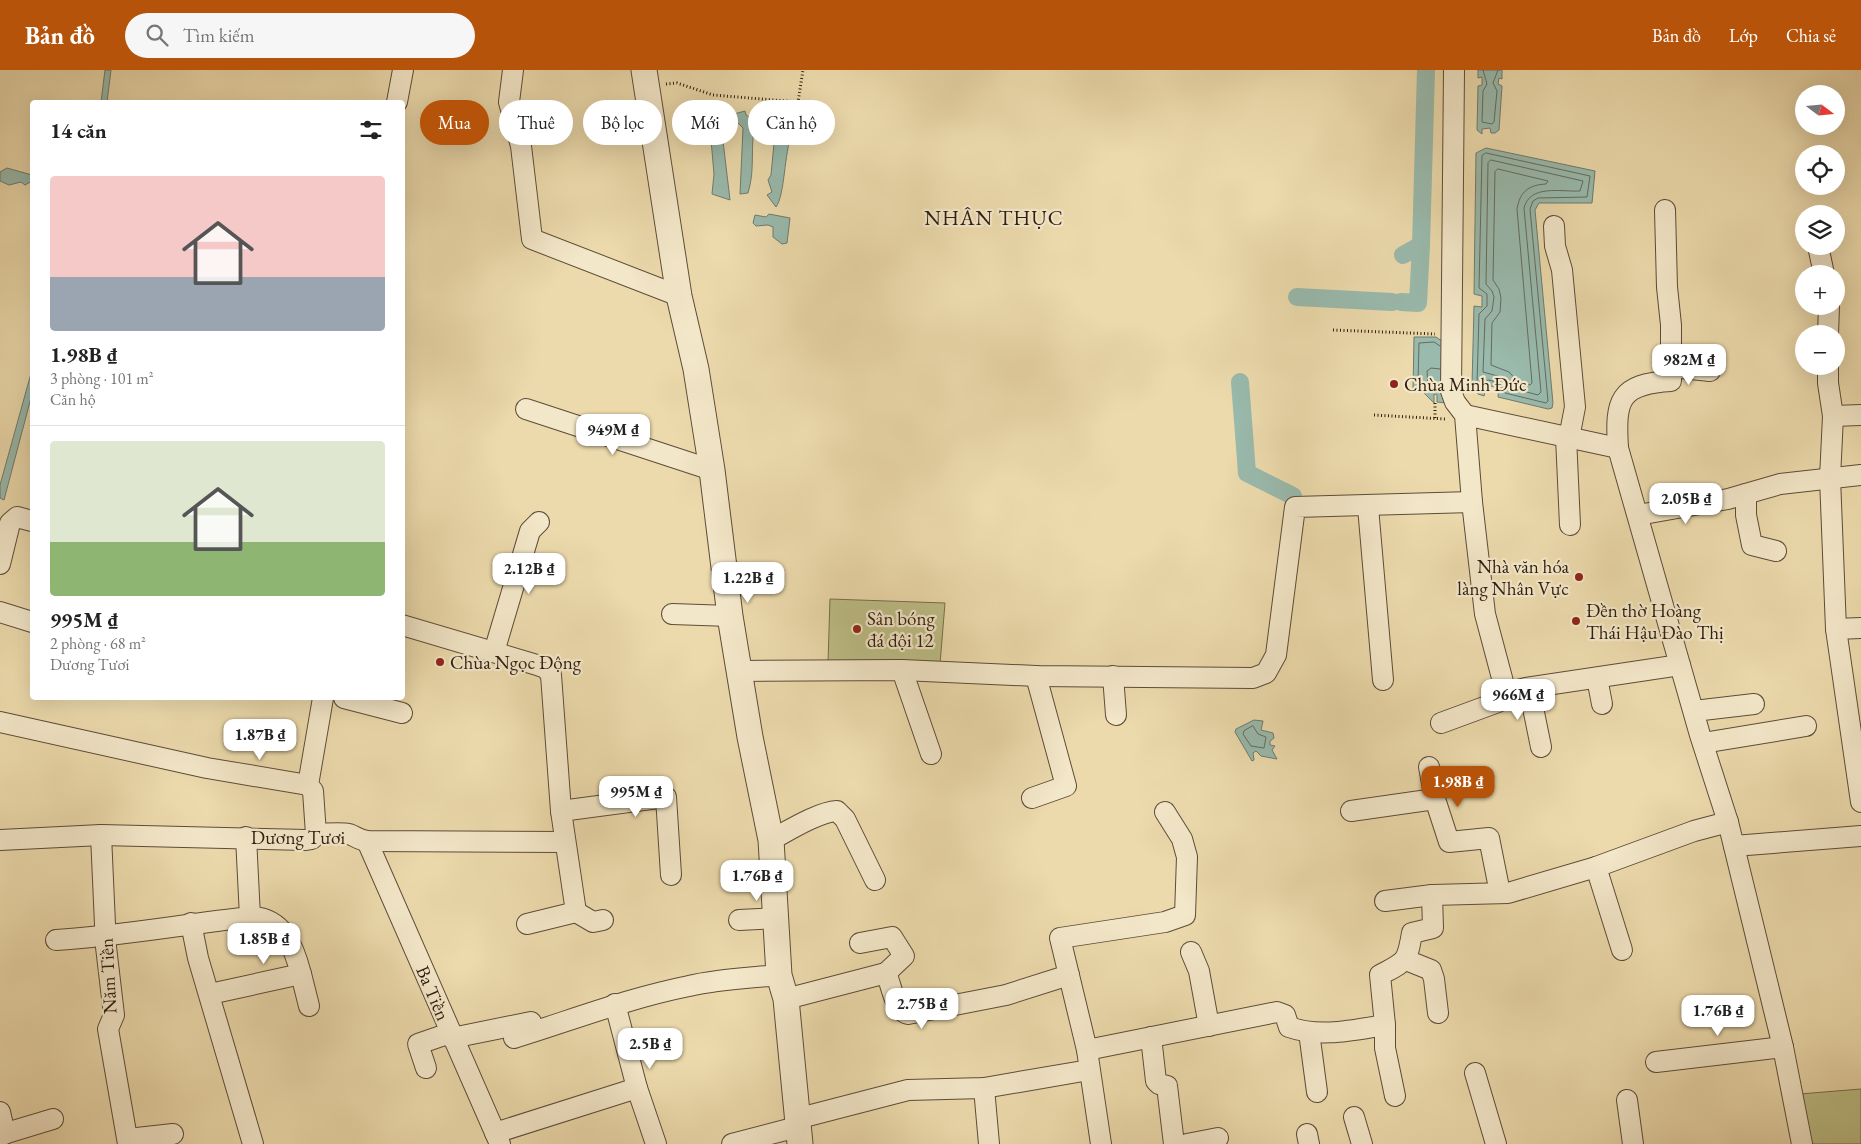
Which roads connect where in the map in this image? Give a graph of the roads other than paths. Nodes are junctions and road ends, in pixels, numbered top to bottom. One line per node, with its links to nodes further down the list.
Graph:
1 (403, 70): 5 (street)
2 (513, 70): 8 (street)
3 (644, 70): 8 (street)
4 (1454, 70): 13 (street)
5 (398, 100)
6 (1665, 210): 9 (street)
7 (1554, 226): 16 (street)
8 (679, 296): 18 (street)
9 (1672, 367): 10 (street); 17 (street)
10 (1710, 371)
11 (1828, 375): 15 (street)
12 (526, 409): 18 (street)
13 (1465, 415): 16 (street); 22 (street)
14 (1861, 415): 15 (street)
15 (1833, 416): 20 (street)
16 (1568, 437): 17 (street); 27 (street)
17 (1618, 448): 24 (street)
18 (712, 470): 32 (street)
19 (1861, 475): 20 (street)
20 (1830, 478): 21 (street); 36 (street)
21 (1746, 494): 24 (street); 28 (street)
22 (1472, 502): 23 (street); 46 (street)
23 (1368, 507): 42 (street); 44 (street)
24 (1638, 515): 38 (street)
25 (30, 520): 29 (street)
26 (539, 522): 37 (street)
27 (1570, 525)
28 (1776, 550)
29 (0, 564)
30 (0, 612): 33 (street)
31 (672, 614): 32 (street)
32 (730, 616): 40 (street)
33 (30, 621)
34 (405, 625): 37 (street)
35 (1861, 628): 36 (street)
36 (1836, 629): 55 (street)
37 (494, 652): 66 (street)
38 (1680, 665): 43 (street); 51 (street)
39 (902, 670): 40 (street); 41 (street); 60 (street)
40 (739, 671): 75 (street)
41 (1036, 676): 42 (street); 63 (street)
42 (1113, 676): 53 (street)
43 (1597, 678): 45 (street); 49 (street)
44 (1383, 680)
45 (1529, 688): 46 (street); 59 (street)
46 (1506, 693): 56 (street)
47 (320, 700): 62 (street)
48 (352, 700): 52 (street)
49 (1602, 704)
50 (1754, 704): 51 (street)
51 (1694, 711): 58 (street)
52 (402, 713)
53 (1116, 715)
54 (0, 722): 62 (street)
55 (1855, 722): 65 (street)
56 (1441, 723)
57 (1806, 726): 58 (street)
58 (1703, 743): 69 (street)
59 (1541, 747)
60 (931, 754)
61 (1429, 767): 64 (street)
62 (308, 785): 70 (street)
63 (1032, 798)
64 (1436, 799): 67 (street); 82 (street)
65 (1861, 802)
66 (562, 810): 77 (street); 80 (street)
67 (1351, 811)
68 (1165, 812): 101 (street)
69 (1728, 822): 78 (street); 79 (street)
70 (316, 834): 73 (street, Dương Tươi); 76 (street, Dương Tươi)
71 (101, 835): 73 (street, Dương Tươi); 74 (street, Dương Tươi); 92 (street, Năm Tiền)
72 (1861, 836): 78 (street)
73 (246, 837): 86 (street)
74 (0, 840)
75 (770, 840): 81 (street); 87 (street)
76 (367, 841): 77 (street, Dương Tươi); 111 (street, Ba Tiền)
77 (565, 842): 85 (street)
78 (1734, 846): 114 (street)
79 (1596, 868): 82 (street); 95 (street)
80 (671, 875)
81 (875, 880)
82 (1500, 893): 83 (street)
83 (1432, 895): 84 (street); 97 (street)
84 (1385, 901)
85 (576, 912): 88 (street); 91 (street)
86 (250, 917): 90 (street); 99 (street)
87 (777, 918): 89 (street); 100 (street)
88 (603, 920)
89 (739, 920)
90 (191, 923): 92 (street); 102 (street)
91 (527, 924)
92 (106, 937): 93 (street); 133 (street, Năm Tiền)
93 (56, 940)
94 (860, 943): 98 (street)
95 (1622, 950)
96 (1191, 952): 109 (street)
97 (1406, 960): 107 (street); 108 (street)
98 (886, 973): 101 (street); 103 (street)
99 (301, 974): 102 (street); 105 (street)
100 (780, 975): 103 (street); 104 (street)
101 (1069, 975): 115 (street)
102 (210, 994): 134 (street)
103 (786, 999): 128 (street)
104 (615, 1004): 113 (street); 120 (street)
105 (309, 1006)
106 (581, 1009): 111 (street)
107 (1438, 1013)
108 (1385, 1025): 110 (street); 123 (street)
109 (1209, 1026): 110 (street); 112 (street)
110 (1309, 1032): 122 (street)
111 (451, 1035): 117 (street); 132 (street, Ba Tiền)
112 (1151, 1037): 115 (street); 139 (street)
113 (514, 1038)
114 (1783, 1048): 116 (street); 144 (street)
115 (1087, 1050): 118 (street)
116 (1656, 1062)
117 (426, 1068)
118 (1089, 1070): 121 (street); 138 (street)
119 (1475, 1073): 142 (street)
120 (637, 1088): 132 (street); 135 (street)
121 (984, 1088): 128 (street); 137 (street)
122 (1317, 1092)
123 (1395, 1096)
124 (1627, 1100): 143 (street)
125 (0, 1112): 129 (street)
126 (1354, 1117): 141 (street)
127 (53, 1119): 129 (street)
128 (798, 1130): 136 (street)
129 (2, 1134)
130 (173, 1134): 133 (street)
131 (1218, 1138): 140 (street)
132 (494, 1140)
133 (128, 1142)
134 (253, 1144)
135 (656, 1144)
136 (732, 1144)
137 (989, 1144)
138 (1101, 1144)
139 (1174, 1144)
140 (1187, 1144)
141 (1362, 1144)
142 (1496, 1144)
143 (1633, 1144)
144 (1802, 1144)

